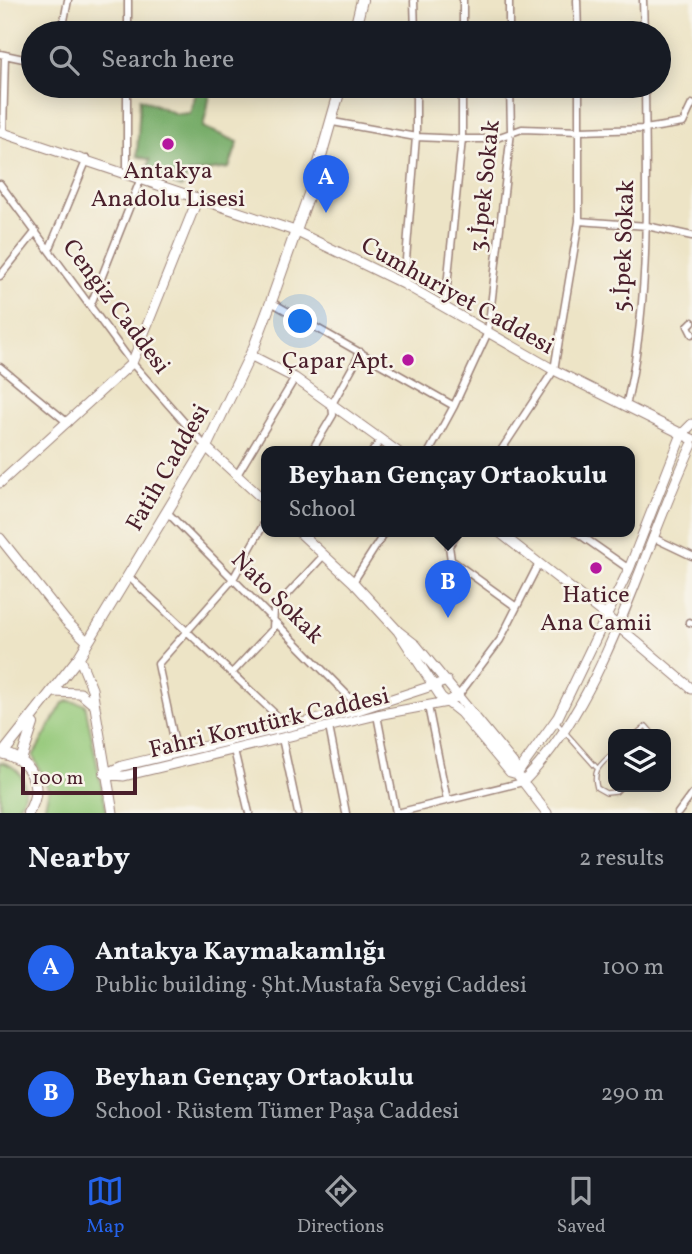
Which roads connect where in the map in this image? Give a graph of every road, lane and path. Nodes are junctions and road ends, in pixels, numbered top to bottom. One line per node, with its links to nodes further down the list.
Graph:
1 (68, 0): 11 (street)
2 (128, 0): 12 (street)
3 (355, 0): 10 (street)
4 (362, 0): 10 (main road)
5 (414, 0): 14 (street)
6 (463, 0): 15 (street)
7 (509, 0): 16 (street)
8 (577, 0): 17 (street)
9 (643, 0): 18 (street)
10 (358, 18): 13 (main road)
11 (64, 21)
12 (128, 21)
13 (357, 21)
14 (415, 21)
15 (463, 21)
16 (509, 21)
17 (578, 21)
18 (644, 21)
19 (3, 55): 20 (street); 32 (street)
20 (21, 59)
21 (127, 98): 37 (street)
22 (338, 98): 29 (main road, Fatih Caddesi)
23 (416, 98): 34 (street)
24 (462, 98): 35 (street)
25 (510, 98): 33 (street, 3.İpek Sokak)
26 (579, 98): 31 (street)
27 (645, 98): 30 (street, 5.İpek Sokak)
28 (692, 104): 30 (street)
29 (333, 122): 34 (street); 44 (main road, Fatih Caddesi)
30 (645, 129): 31 (street); 42 (street, 5.İpek Sokak)
31 (580, 131): 33 (street); 41 (street)
32 (2, 132): 36 (street, Cumhuriyet Caddesi)
33 (511, 132): 35 (street); 53 (street, 3.İpek Sokak)
34 (416, 137): 35 (street); 48 (street)
35 (462, 139): 51 (street)
36 (86, 159): 37 (street, Cumhuriyet Caddesi); 46 (street)
37 (127, 173): 38 (street, Cumhuriyet Caddesi)
38 (141, 178): 40 (street, Cumhuriyet Caddesi); 50 (street)
39 (0, 184): 43 (street, Cengiz Caddesi)
40 (198, 198): 44 (street, Cumhuriyet Caddesi); 57 (street)
41 (579, 221): 42 (street); 59 (street)
42 (647, 226): 45 (street); 63 (street, 5.İpek Sokak)
43 (36, 231): 46 (street, Cengiz Caddesi); 47 (street)
44 (295, 231): 48 (street, Cumhuriyet Caddesi); 49 (main road, Fatih Caddesi)
45 (692, 236)
46 (50, 248): 50 (street, Cengiz Caddesi)
47 (0, 276)
48 (404, 284): 51 (street, Cumhuriyet Caddesi)
49 (271, 302): 55 (street); 56 (main road, Fatih Caddesi)
50 (92, 304): 57 (street, Cengiz Caddesi)
51 (445, 306): 53 (street, Cumhuriyet Caddesi)
52 (692, 322): 54 (street)
53 (488, 332): 59 (street, Cumhuriyet Caddesi); 62 (street, 3.İpek Sokak)
54 (692, 334)
55 (361, 352): 61 (street); 62 (street)
56 (250, 355): 60 (street); 75 (main road, Fatih Caddesi)
57 (132, 363): 64 (street); 75 (street, Cengiz Caddesi)
58 (0, 367): 64 (street)
59 (554, 370): 63 (street, Cumhuriyet Caddesi); 74 (street)
60 (295, 378): 61 (street); 76 (street)
61 (332, 404): 68 (street); 70 (street)
62 (454, 406): 73 (street, 3.İpek Sokak)
63 (626, 406): 66 (street, Cumhuriyet Caddesi)
64 (68, 423): 77 (street)
65 (692, 424): 66 (street)
66 (682, 434): 67 (street, Cumhuriyet Caddesi); 91 (street)
67 (692, 439)
68 (382, 440): 71 (street); 72 (street)
69 (692, 445): 86 (street)
70 (315, 446)
71 (377, 446)
72 (390, 446)
73 (432, 446)
74 (504, 446)
75 (206, 447): 76 (street); 79 (main road, Fatih Caddesi)
76 (237, 475): 78 (street)
77 (0, 483)
78 (261, 497)
79 (167, 512): 92 (main road, Fatih Caddesi); 93 (street, Nato Sokak)
80 (261, 529): 93 (street)
81 (309, 537): 88 (street)
82 (382, 537): 94 (street)
83 (455, 537): 95 (street)
84 (505, 537): 90 (street)
85 (583, 537): 91 (street)
86 (652, 537): 89 (street); 98 (street)
87 (0, 538): 101 (street)
88 (324, 555): 94 (street); 97 (street)
89 (692, 556)
90 (539, 563): 95 (street); 96 (street)
91 (629, 569): 96 (street)
92 (129, 577): 99 (street); 101 (main road, Fatih Caddesi)
93 (233, 579): 97 (street, Nato Sokak); 99 (street)
94 (353, 582): 100 (street)
95 (515, 606): 108 (street)
96 (607, 616): 98 (street); 115 (street)
97 (273, 619): 103 (street); 113 (street, Nato Sokak)
98 (616, 625): 106 (street); 118 (street)
99 (186, 631): 103 (street); 122 (street)
100 (398, 631): 104 (street); 105 (street)
101 (88, 642): 102 (main road, Fatih Caddesi)
102 (79, 657): 107 (main road, Fatih Caddesi); 110 (street)
103 (232, 673): 116 (street)
104 (447, 681): 105 (street, Fahri Korutürk Caddesi); 108 (street)
105 (433, 686): 109 (street); 113 (street, Fahri Korutürk Caddesi)
106 (692, 689)
107 (53, 692): 110 (street); 112 (main road, Fatih Caddesi)
108 (458, 696): 109 (street, Fahri Korutürk Caddesi); 127 (street)
109 (447, 702): 111 (street, Fahri Korutürk Caddesi); 127 (street)
110 (93, 704): 126 (street)
111 (428, 706): 114 (street, Fahri Korutürk Caddesi); 130 (street)
112 (41, 708): 121 (main road, Fatih Caddesi); 124 (main road, Fatih Caddesi)
113 (361, 709): 116 (street, Fahri Korutürk Caddesi)
114 (377, 715): 117 (street, Fahri Korutürk Caddesi); 136 (street)
115 (555, 721): 118 (lane); 127 (street)
116 (288, 726): 122 (street, Fahri Korutürk Caddesi)
117 (329, 727): 119 (street, Fahri Korutürk Caddesi); 135 (street)
118 (564, 730): 125 (lane); 127 (street)
119 (282, 738): 120 (street, Fahri Korutürk Caddesi); 134 (street)
120 (234, 750): 126 (street, Fahri Korutürk Caddesi); 133 (street)
121 (1, 752): 124 (main road)
122 (177, 753): 126 (street, Fahri Korutürk Caddesi)
123 (608, 757): 125 (lane)
124 (21, 760): 131 (main road)
125 (596, 767): 128 (lane)
126 (104, 774): 132 (street)
127 (520, 778): 130 (street); 137 (street)
128 (616, 792)
129 (692, 795): 138 (street)
130 (447, 800): 136 (street)
131 (28, 813)
132 (113, 813)
133 (250, 813)
134 (298, 813)
135 (346, 813)
136 (397, 813)
137 (547, 813)
138 (678, 813)

